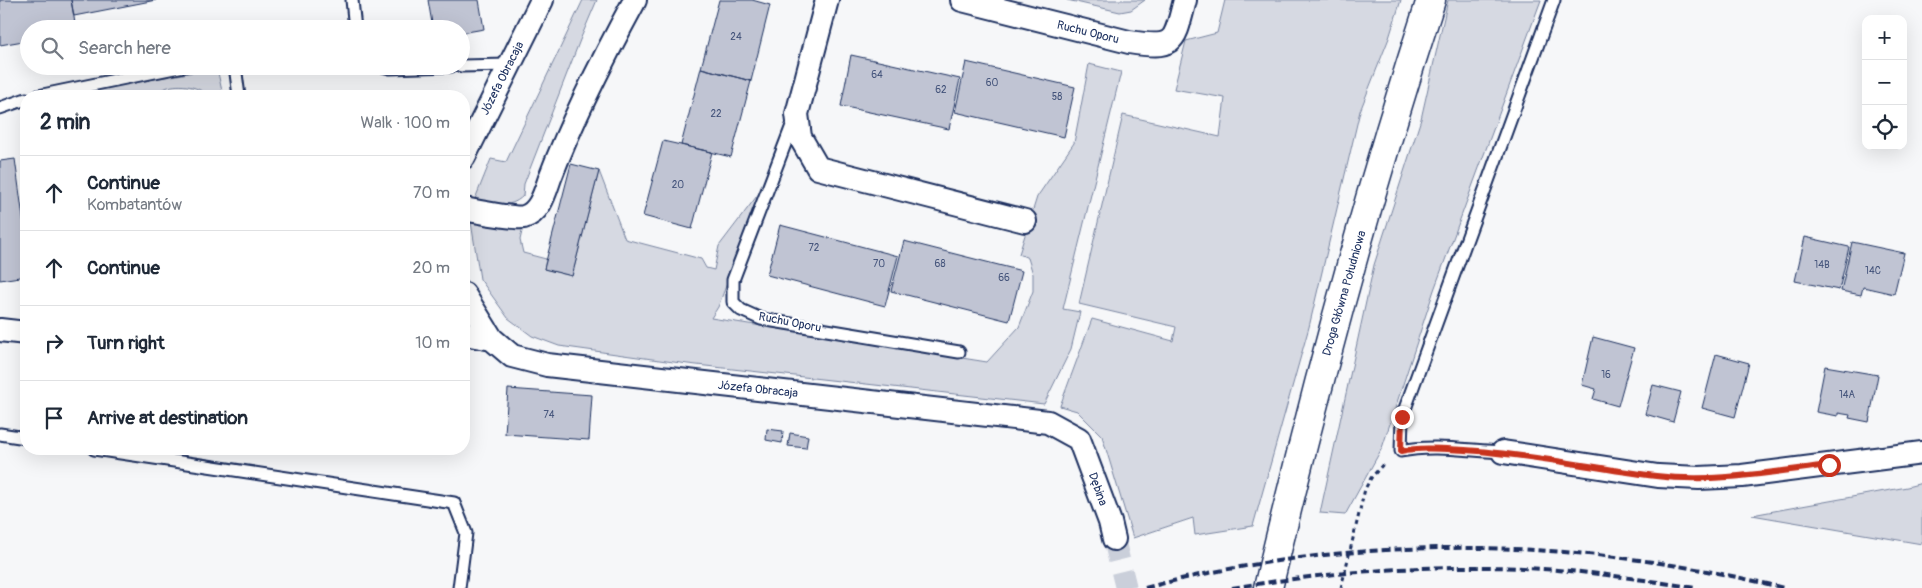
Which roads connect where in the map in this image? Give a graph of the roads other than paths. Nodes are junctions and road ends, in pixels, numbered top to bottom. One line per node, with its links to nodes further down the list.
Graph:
1 (352, 0): 9 (lane)
2 (542, 0): 10 (street, Józefa Obracaja)
3 (635, 0): 20 (street)
4 (827, 0): 18 (street, Ruchu Oporu)
5 (962, 0): 6 (street, Ruchu Oporu)
6 (1185, 0)
7 (1431, 0): 36 (main road, Droga Główna Południowa)
8 (1554, 0): 31 (lane)
9 (354, 20)
10 (509, 65): 11 (lane); 19 (street, Józefa Obracaja)
11 (470, 66)
12 (143, 75): 14 (lane)
13 (236, 75): 15 (lane)
14 (76, 90)
15 (238, 90)
16 (20, 101): 17 (lane)
17 (0, 108)
18 (797, 114): 21 (street, Ruchu Oporu); 27 (lane, Ruchu Oporu)
19 (470, 145)
20 (470, 210)
21 (1024, 221)
22 (470, 304): 26 (street, Józefa Obracaja)
23 (0, 330): 24 (street)
24 (20, 332)
25 (470, 335): 26 (street)
26 (492, 339): 30 (street, Józefa Obracaja)
27 (959, 352)
28 (0, 434): 29 (lane)
29 (20, 437)
30 (1080, 439): 34 (street, Dębina)
31 (1503, 452): 32 (street)
32 (1922, 453)
33 (133, 455): 35 (lane)
34 (1114, 539)
35 (459, 588)
36 (1268, 588)

